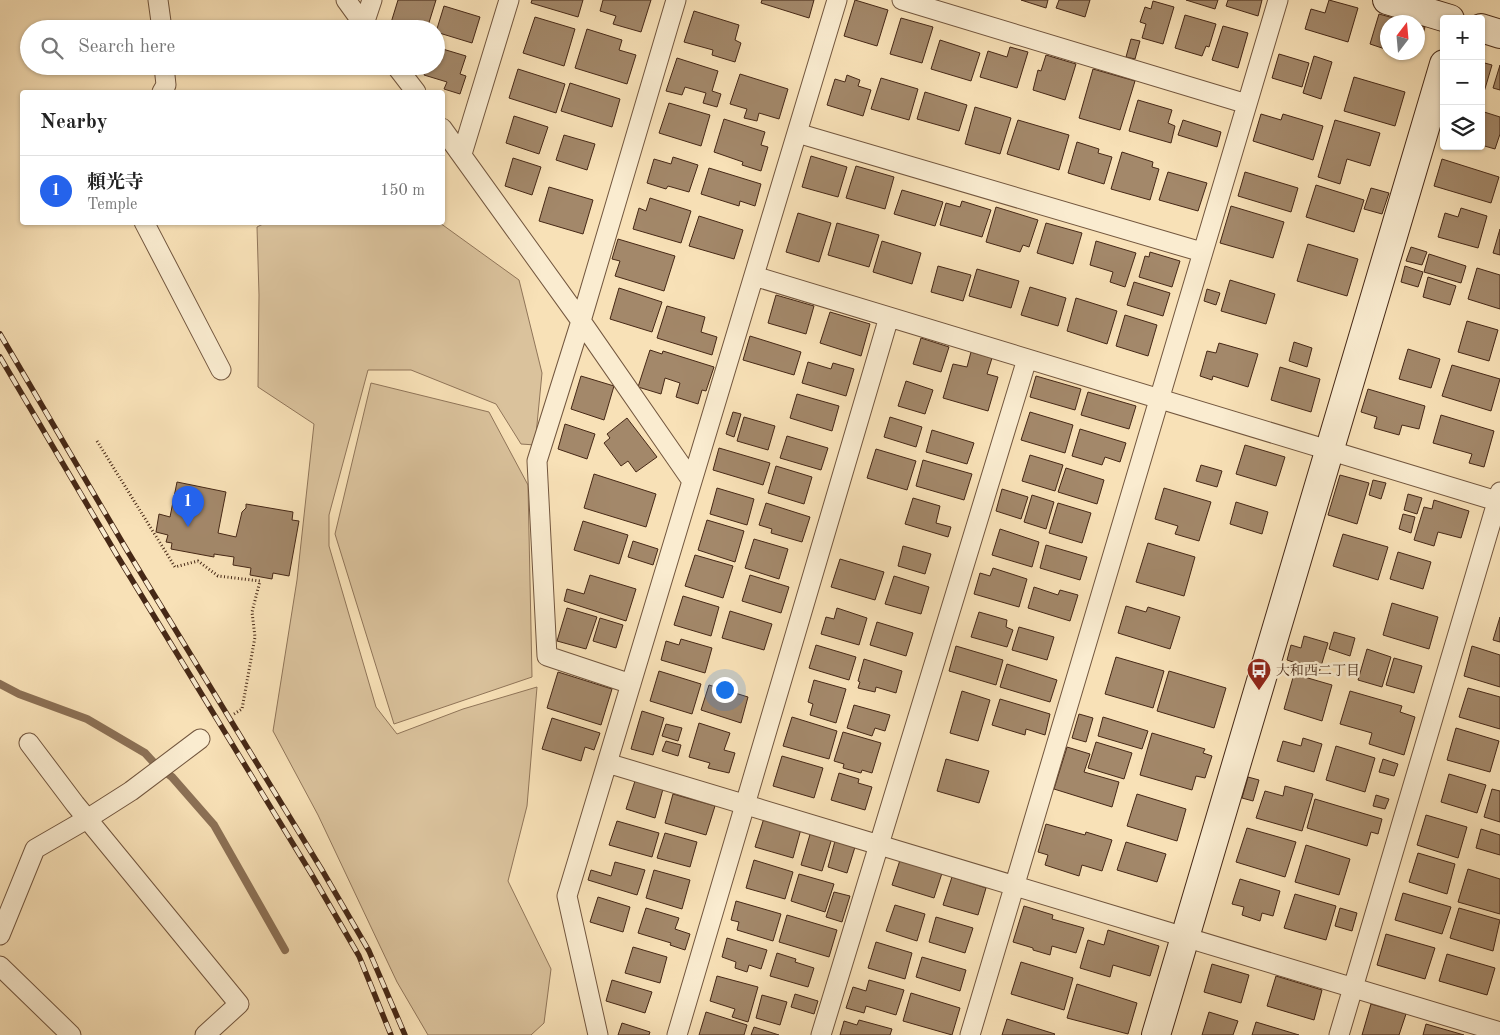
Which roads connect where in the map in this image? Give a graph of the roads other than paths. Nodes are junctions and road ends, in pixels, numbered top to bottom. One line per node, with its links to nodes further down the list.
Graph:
1 (158, 0): 13 (street)
2 (346, 0): 14 (street)
3 (372, 0): 15 (street)
4 (509, 0): 26 (street)
5 (676, 0): 31 (street)
6 (837, 0): 25 (street)
7 (902, 0): 23 (street)
8 (1278, 0): 23 (street)
9 (1387, 0): 12 (street)
10 (1463, 0): 11 (street)
11 (1458, 15)
12 (1440, 16)
13 (161, 20)
14 (361, 20)
15 (367, 20)
16 (1485, 29): 17 (street)
17 (1500, 34)
18 (165, 75): 21 (street)
19 (403, 75): 22 (street)
20 (1440, 78): 35 (street)
21 (163, 90)
22 (414, 90)
23 (1247, 104): 28 (street)
24 (445, 132): 26 (street)
25 (797, 133): 28 (street); 29 (street)
26 (462, 154): 31 (street)
27 (146, 225): 33 (street)
28 (1202, 252): 34 (street)
29 (754, 276): 30 (street); 36 (street)
30 (889, 317): 32 (street); 42 (street)
31 (581, 321): 36 (street); 38 (street)
32 (1027, 359): 34 (street); 44 (street)
33 (221, 370)
34 (1159, 399): 35 (street); 45 (street)
35 (1330, 450): 37 (street); 47 (street)
36 (692, 481): 38 (street)
37 (1499, 498): 49 (street)
38 (631, 684): 41 (street)
39 (200, 739): 43 (street)
40 (29, 743): 43 (street)
41 (607, 763): 42 (street); 53 (street)
42 (745, 804): 44 (street); 54 (street)
43 (87, 819): 46 (street); 52 (street)
44 (879, 844): 45 (street); 55 (street)
45 (1014, 885): 47 (street); 56 (street)
46 (0, 935)
47 (1185, 937): 49 (street); 57 (street)
48 (0, 966): 51 (street)
49 (1353, 988): 50 (street); 58 (street)
50 (1500, 1032)
51 (70, 1035)
52 (205, 1035)
53 (598, 1035)
54 (677, 1035)
55 (821, 1035)
56 (970, 1035)
57 (1156, 1035)
58 (1339, 1035)

